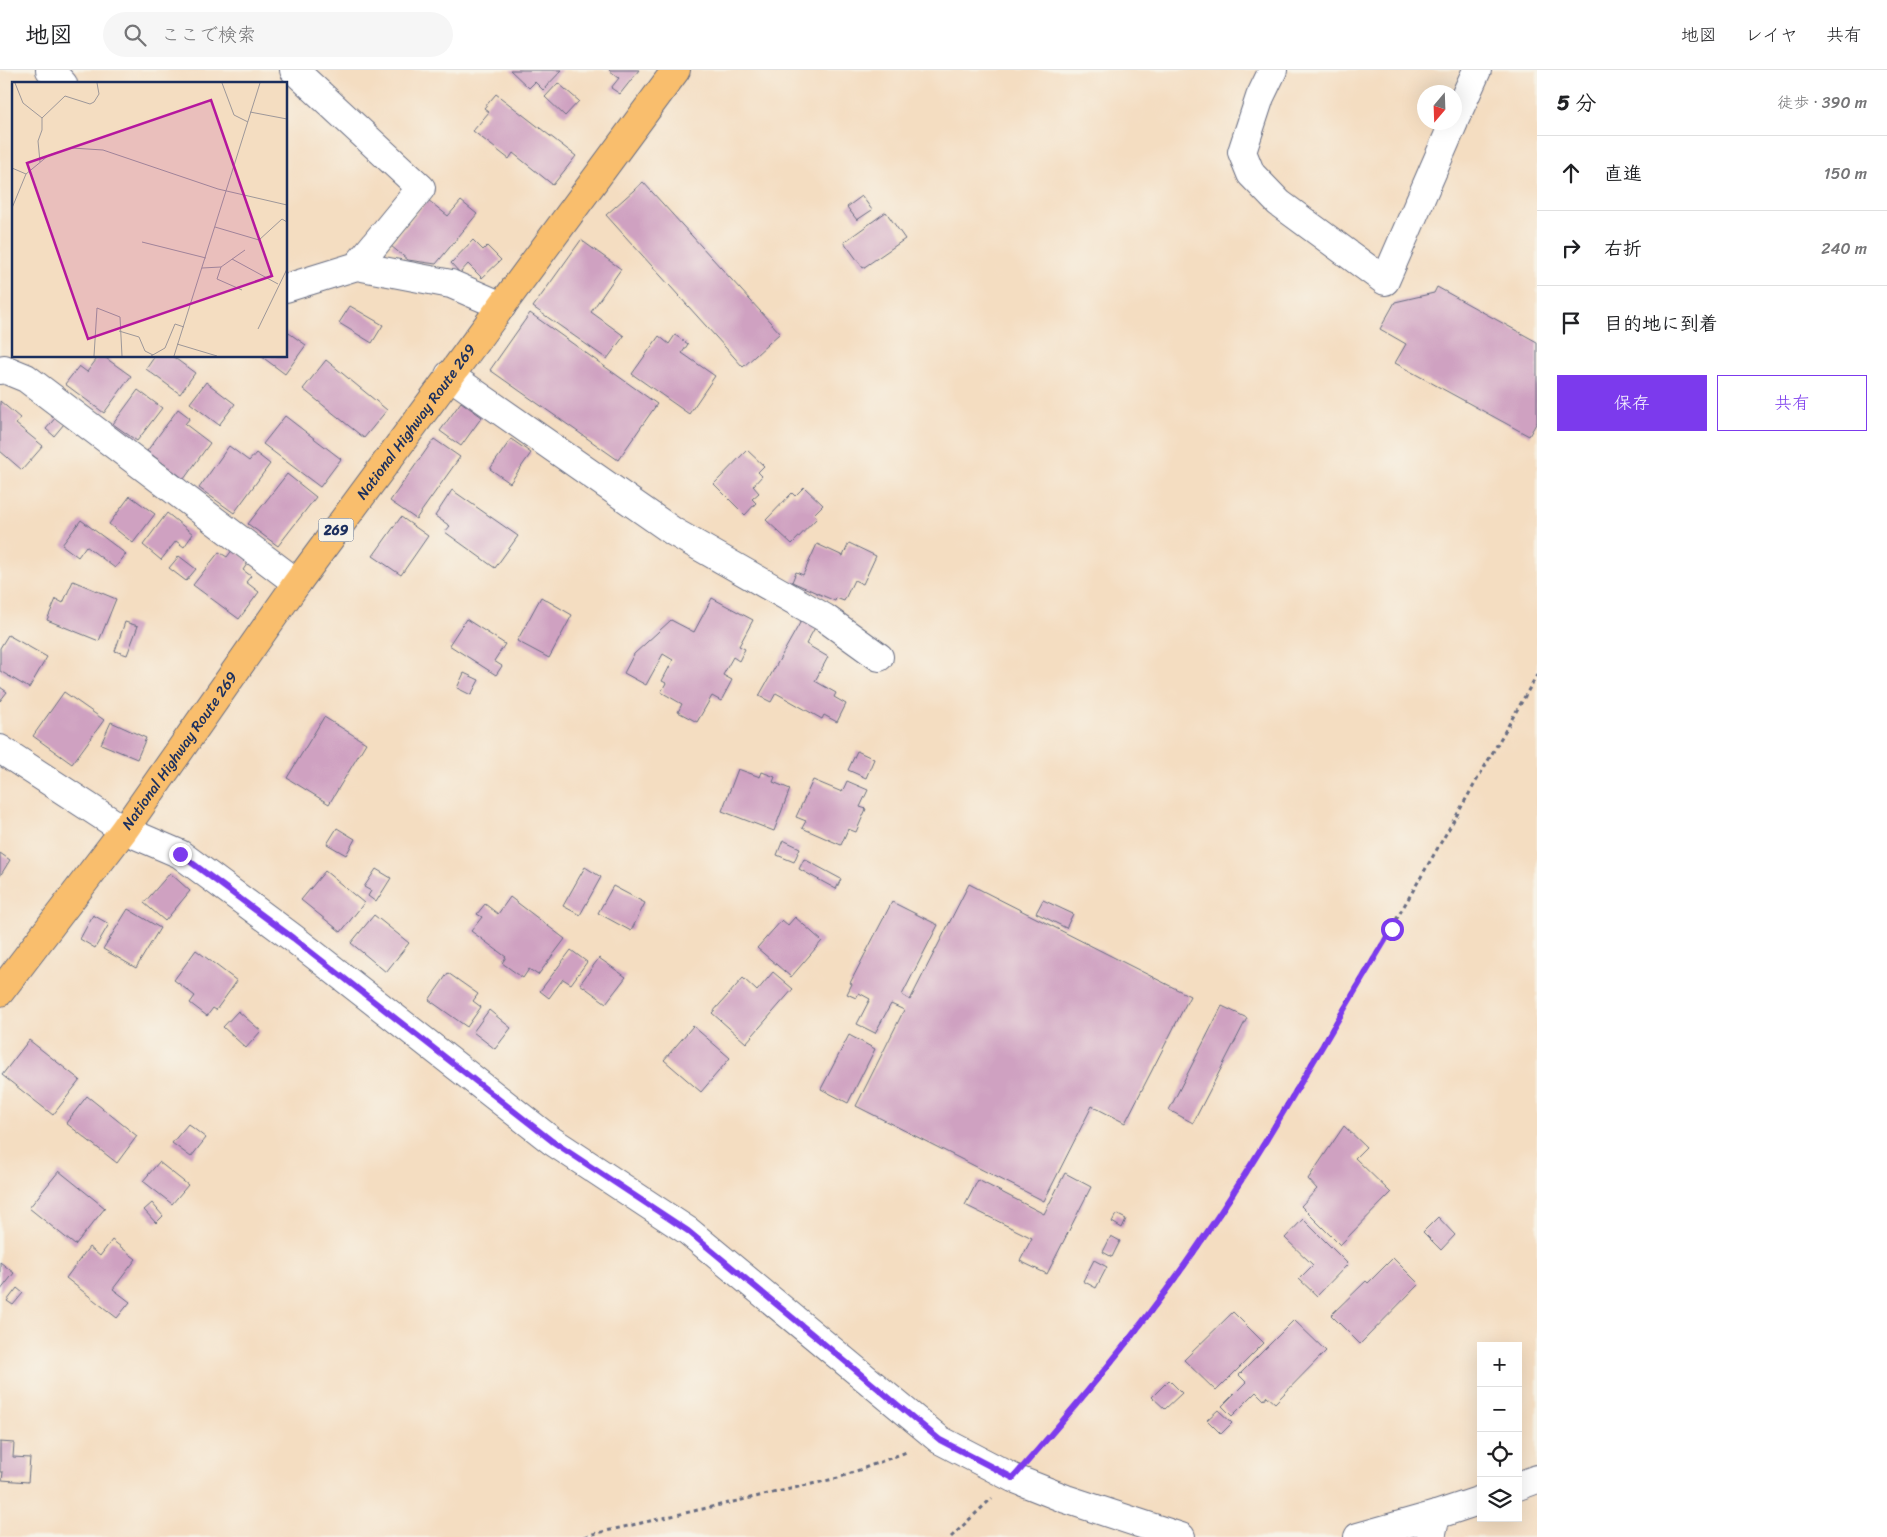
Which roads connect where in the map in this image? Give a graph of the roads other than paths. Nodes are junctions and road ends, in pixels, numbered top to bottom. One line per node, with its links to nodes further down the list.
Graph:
1 (50, 70): 6 (street)
2 (294, 70): 9 (street)
3 (676, 70): 11 (highway, National Highway Route 269 / 269)
4 (1273, 70): 8 (street)
5 (1477, 70): 7 (street)
6 (61, 82)
7 (1462, 104)
8 (1451, 130)
9 (356, 266): 10 (street); 11 (street)
10 (288, 287)
11 (502, 306): 13 (highway, National Highway Route 269 / 269)
12 (0, 370): 14 (street)
13 (449, 375): 14 (highway, National Highway Route 269 / 269); 15 (street)
14 (297, 583): 17 (highway, National Highway Route 269 / 269)
15 (880, 657)
16 (0, 749): 17 (street)
17 (124, 830): 18 (highway, National Highway Route 269 / 269); 23 (street)
18 (0, 992)
19 (1537, 1479): 20 (street)
20 (1522, 1485)
21 (1477, 1502): 22 (street)
22 (1434, 1526): 24 (street)
23 (1181, 1537)
24 (1358, 1537)

